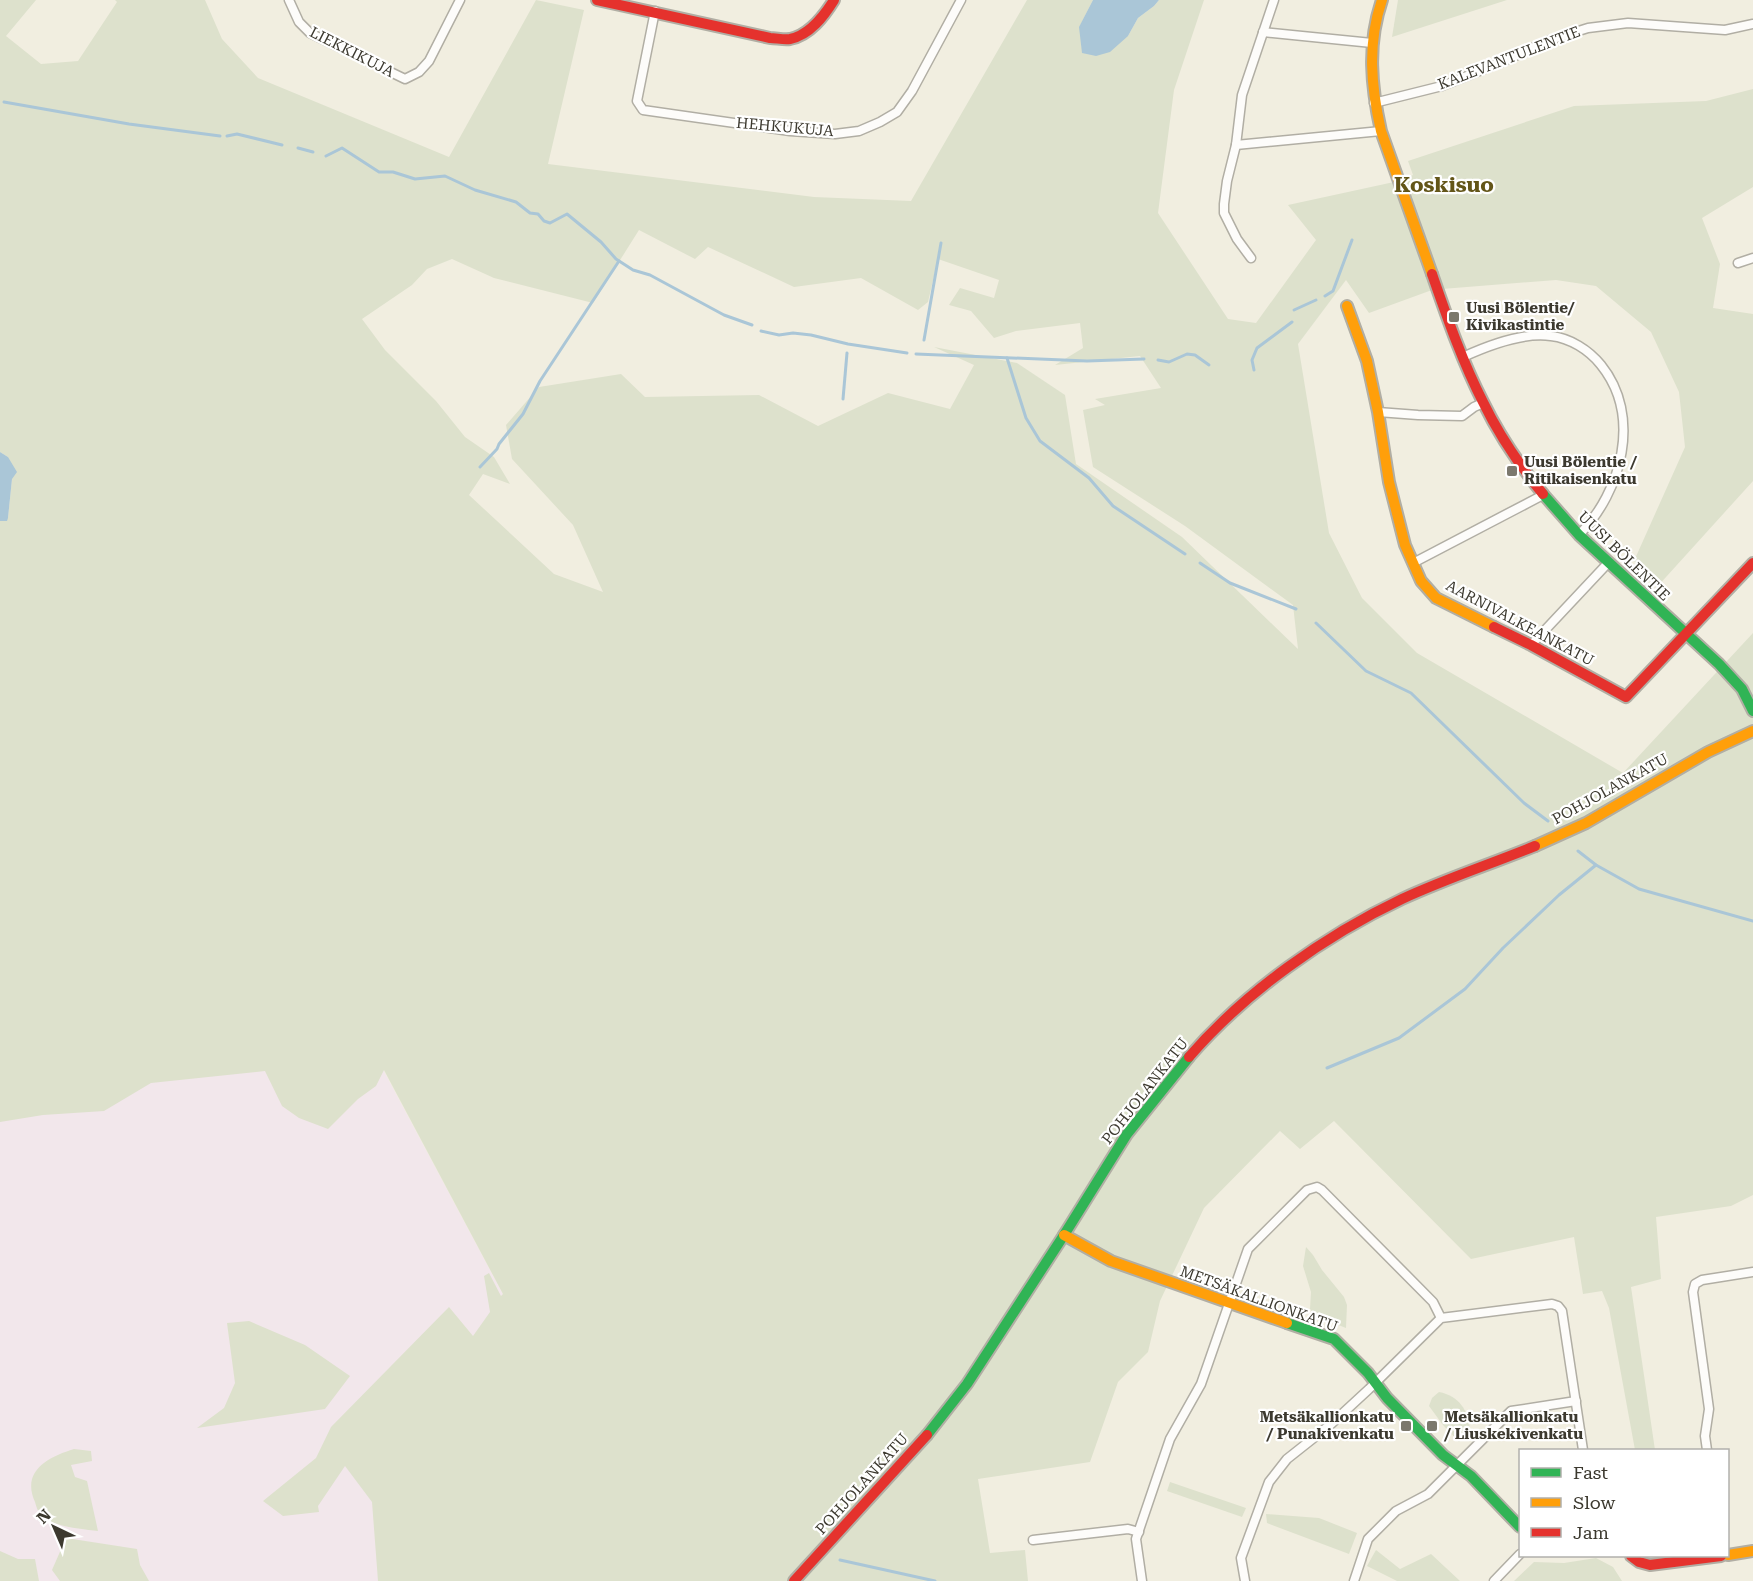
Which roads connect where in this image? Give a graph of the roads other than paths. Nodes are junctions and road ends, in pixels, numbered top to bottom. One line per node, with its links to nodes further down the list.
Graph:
1 (290, 0): 2 (street, LIEKKIKUJA)
2 (460, 0)
3 (597, 0): 8 (street)
4 (834, 0): 8 (street)
5 (961, 0): 8 (street, HEHKUKUJA)
6 (1274, 0): 10 (street)
7 (1382, 0): 11 (street, UUSI BÖLENTIE)
8 (655, 11)
9 (1753, 24): 12 (street, KALEVANTULENTIE)
10 (1263, 32): 11 (street); 14 (street)
11 (1372, 43): 12 (street, UUSI BÖLENTIE)
12 (1374, 103): 13 (street, UUSI BÖLENTIE)
13 (1381, 131): 14 (street); 19 (street, UUSI BÖLENTIE)
14 (1236, 146): 15 (street)
15 (1251, 258)
16 (1753, 258): 17 (street)
17 (1738, 263)
18 (1347, 306): 21 (street, AARNIVALKEANKATU)
19 (1463, 357): 20 (street, UUSI BÖLENTIE); 23 (street)
20 (1483, 404): 21 (street); 22 (street, UUSI BÖLENTIE)
21 (1378, 412): 24 (street, AARNIVALKEANKATU)
22 (1543, 495): 23 (street, UUSI BÖLENTIE); 24 (street)
23 (1579, 535): 25 (street, UUSI BÖLENTIE)
24 (1413, 563): 28 (street, AARNIVALKEANKATU)
25 (1608, 563): 27 (street, UUSI BÖLENTIE); 28 (street)
26 (1753, 563): 27 (street)
27 (1686, 635): 28 (street, AARNIVALKEANKATU); 29 (street, UUSI BÖLENTIE)
28 (1531, 645)
29 (1753, 711)
30 (1753, 731): 31 (street, POHJOLANKATU)
31 (1064, 1235): 33 (street, METSÄKALLIONKATU); 48 (street, POHJOLANKATU)
32 (1753, 1272): 38 (street)
33 (1230, 1304): 34 (street); 35 (street, METSÄKALLIONKATU); 41 (street)
34 (1441, 1318): 35 (street); 36 (street)
35 (1374, 1383): 39 (street, METSÄKALLIONKATU); 50 (street)
36 (1576, 1401): 37 (street); 39 (street)
37 (1583, 1449)
38 (1707, 1449)
39 (1456, 1465): 40 (street, METSÄKALLIONKATU); 51 (street)
40 (1519, 1525)
41 (1139, 1532): 42 (street); 49 (street)
42 (1033, 1540)
43 (1753, 1551): 44 (street)
44 (1729, 1555)
45 (1519, 1556): 52 (street)
46 (1632, 1557): 47 (street)
47 (1713, 1557)
48 (794, 1581)
49 (1142, 1581)
50 (1245, 1581)
51 (1354, 1581)
52 (1494, 1581)

